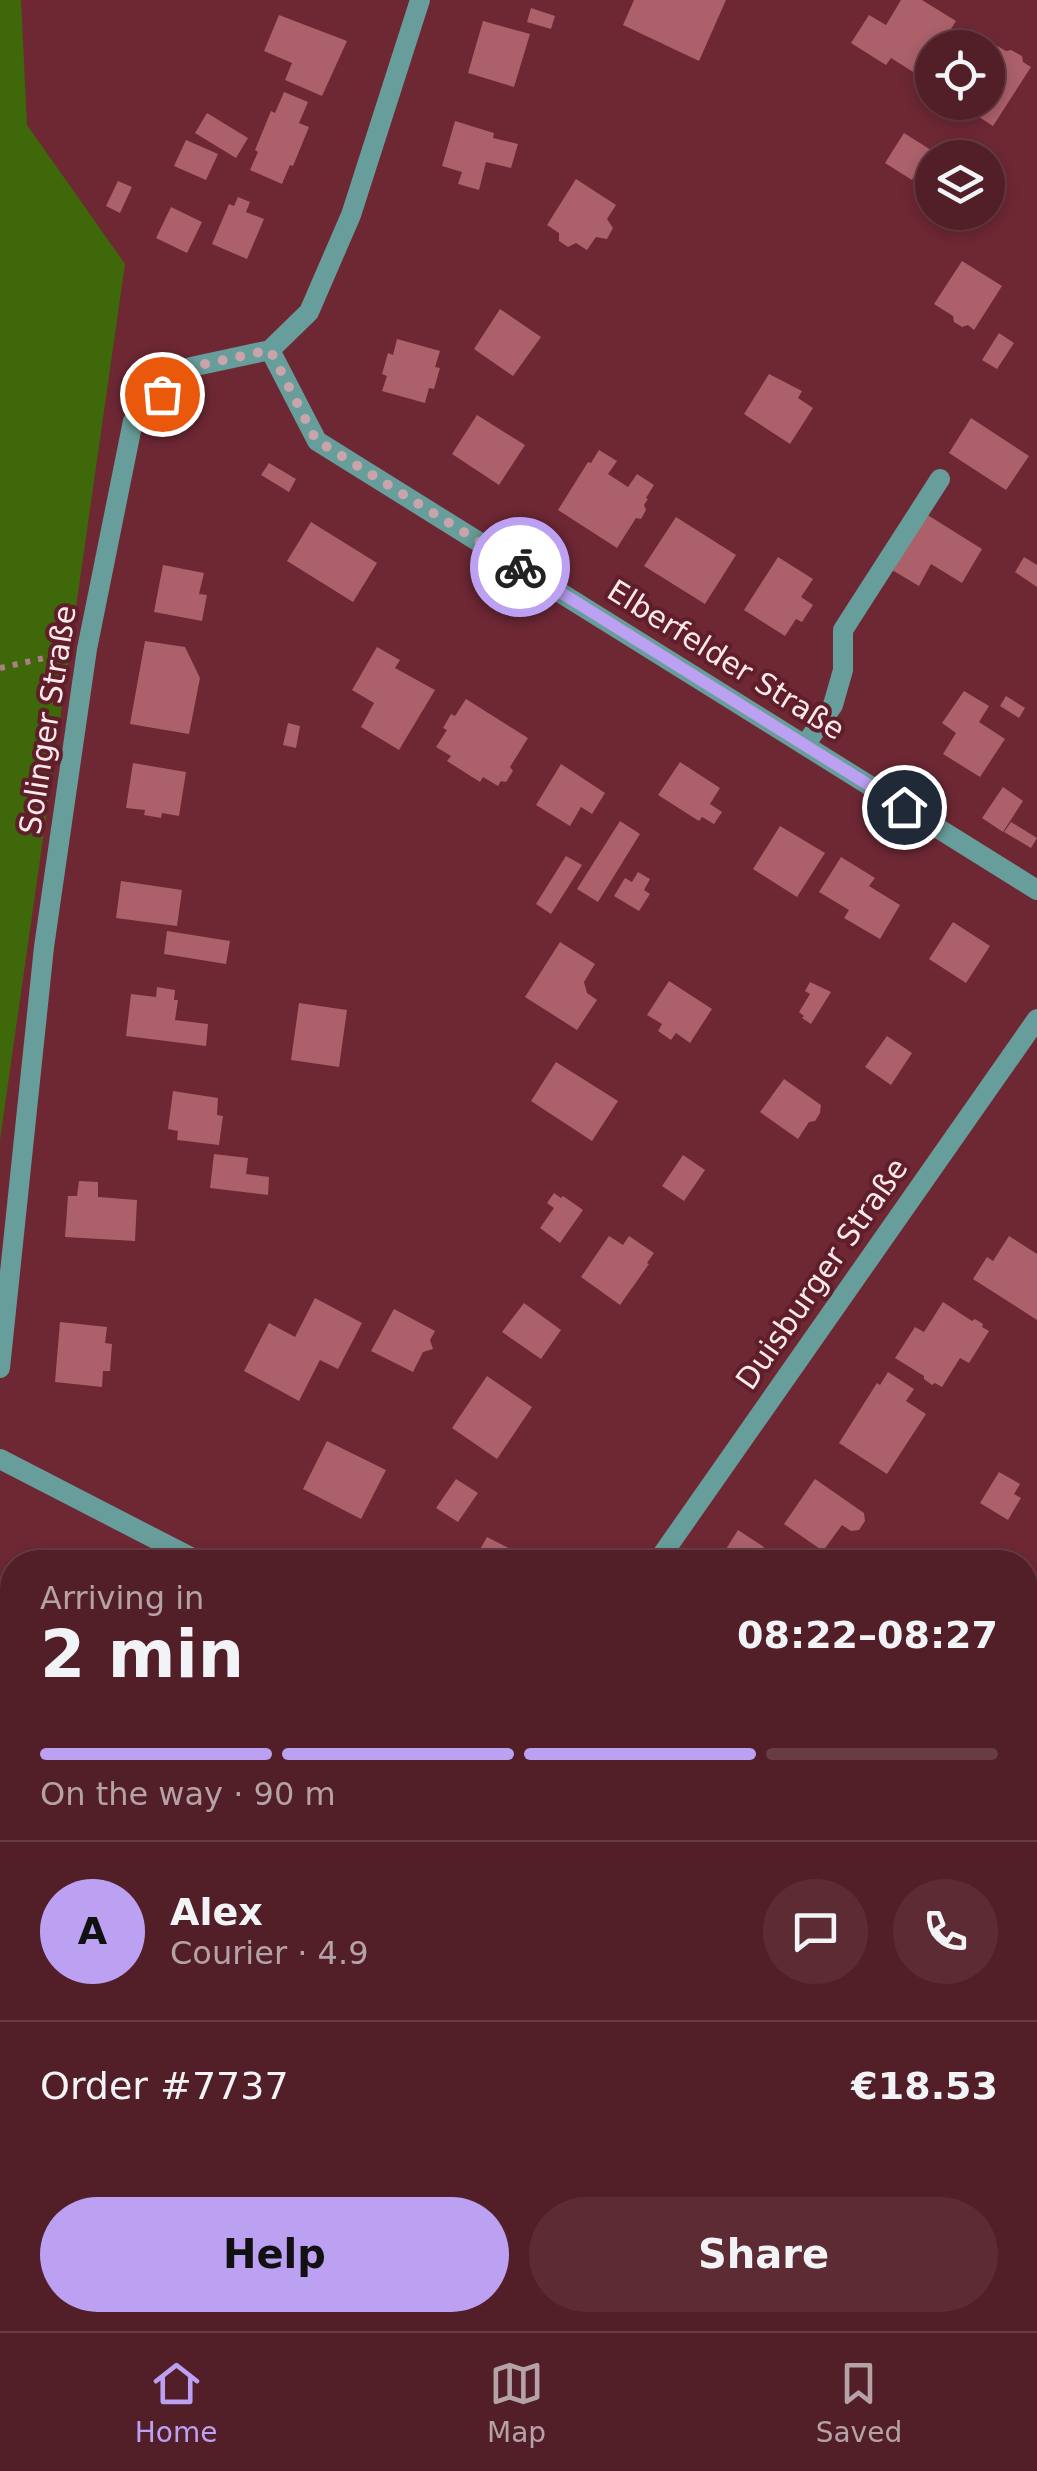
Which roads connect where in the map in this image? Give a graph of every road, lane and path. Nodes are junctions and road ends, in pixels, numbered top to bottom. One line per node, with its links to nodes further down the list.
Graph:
1 (420, 0): 2 (street)
2 (270, 350): 4 (street, Solinger Straße); 6 (street, Elberfelder Straße)
3 (940, 479): 6 (street)
4 (87, 649): 5 (path); 9 (street, Solinger Straße)
5 (0, 668)
6 (804, 745): 7 (street, Elberfelder Straße)
7 (1037, 890)
8 (1037, 1019): 12 (street, Duisburger Straße)
9 (0, 1368)
10 (0, 1459): 11 (street)
11 (177, 1550)
12 (665, 1550)

